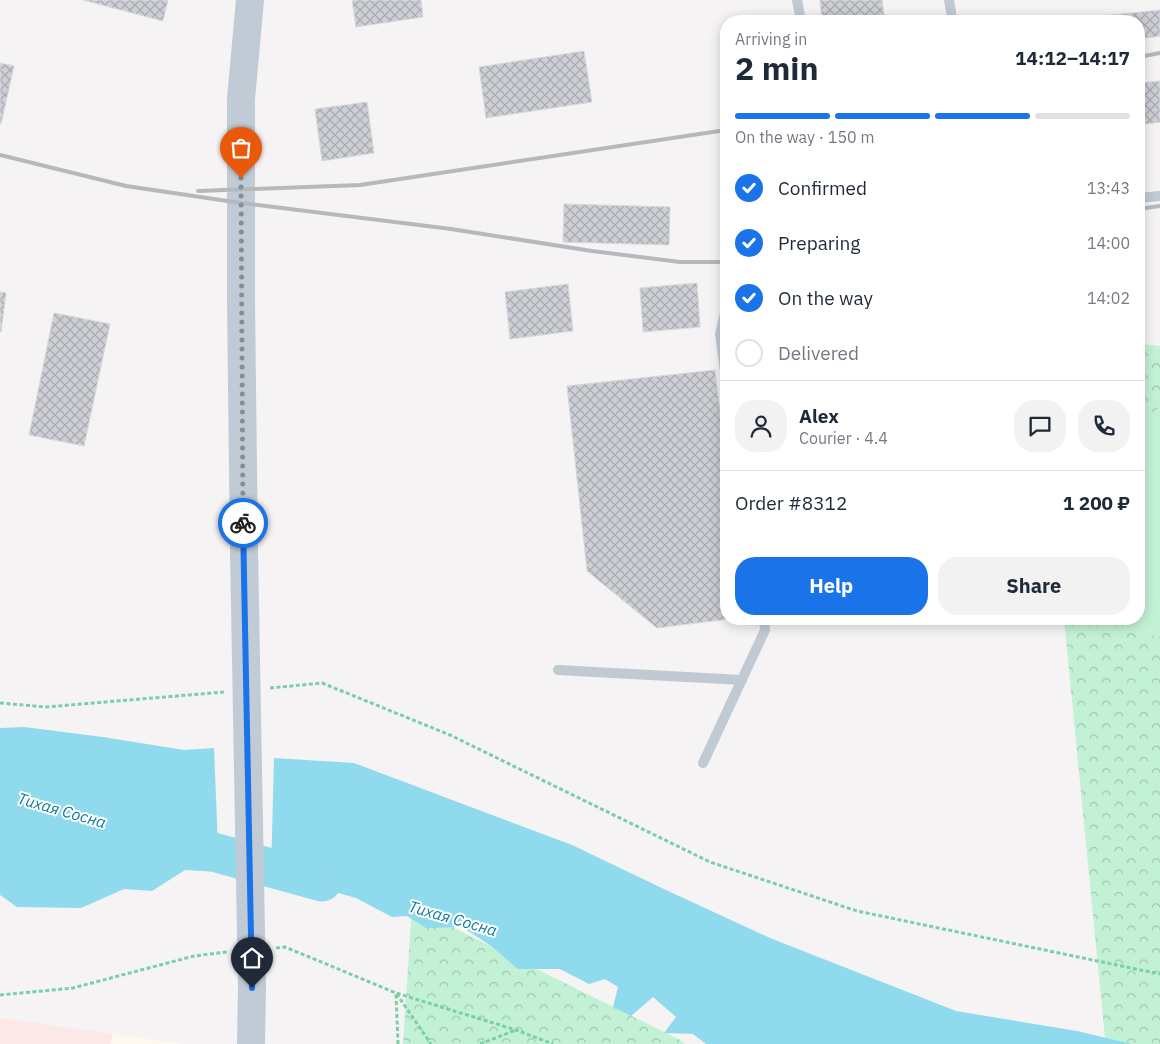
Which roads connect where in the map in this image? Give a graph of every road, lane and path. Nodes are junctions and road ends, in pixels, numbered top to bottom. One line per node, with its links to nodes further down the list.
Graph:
1 (250, 0): 22 (main road, bridge)
2 (798, 0): 4 (lane)
3 (949, 0): 5 (lane)
4 (800, 15)
5 (952, 15)
6 (1160, 196): 7 (lane)
7 (1145, 197)
8 (765, 625): 10 (lane)
9 (558, 670): 10 (lane)
10 (742, 680): 14 (lane)
11 (262, 688): 17 (path)
12 (233, 691): 13 (path)
13 (0, 704)
14 (703, 763)
15 (285, 947): 18 (path)
16 (194, 956): 19 (path)
17 (1160, 974)
18 (396, 994): 20 (path); 23 (path); 24 (path)
19 (0, 995)
20 (516, 1030): 21 (path); 25 (path)
21 (545, 1043): 26 (path)
22 (251, 1044)
23 (398, 1044)
24 (431, 1044)
25 (480, 1044)
26 (552, 1044)

